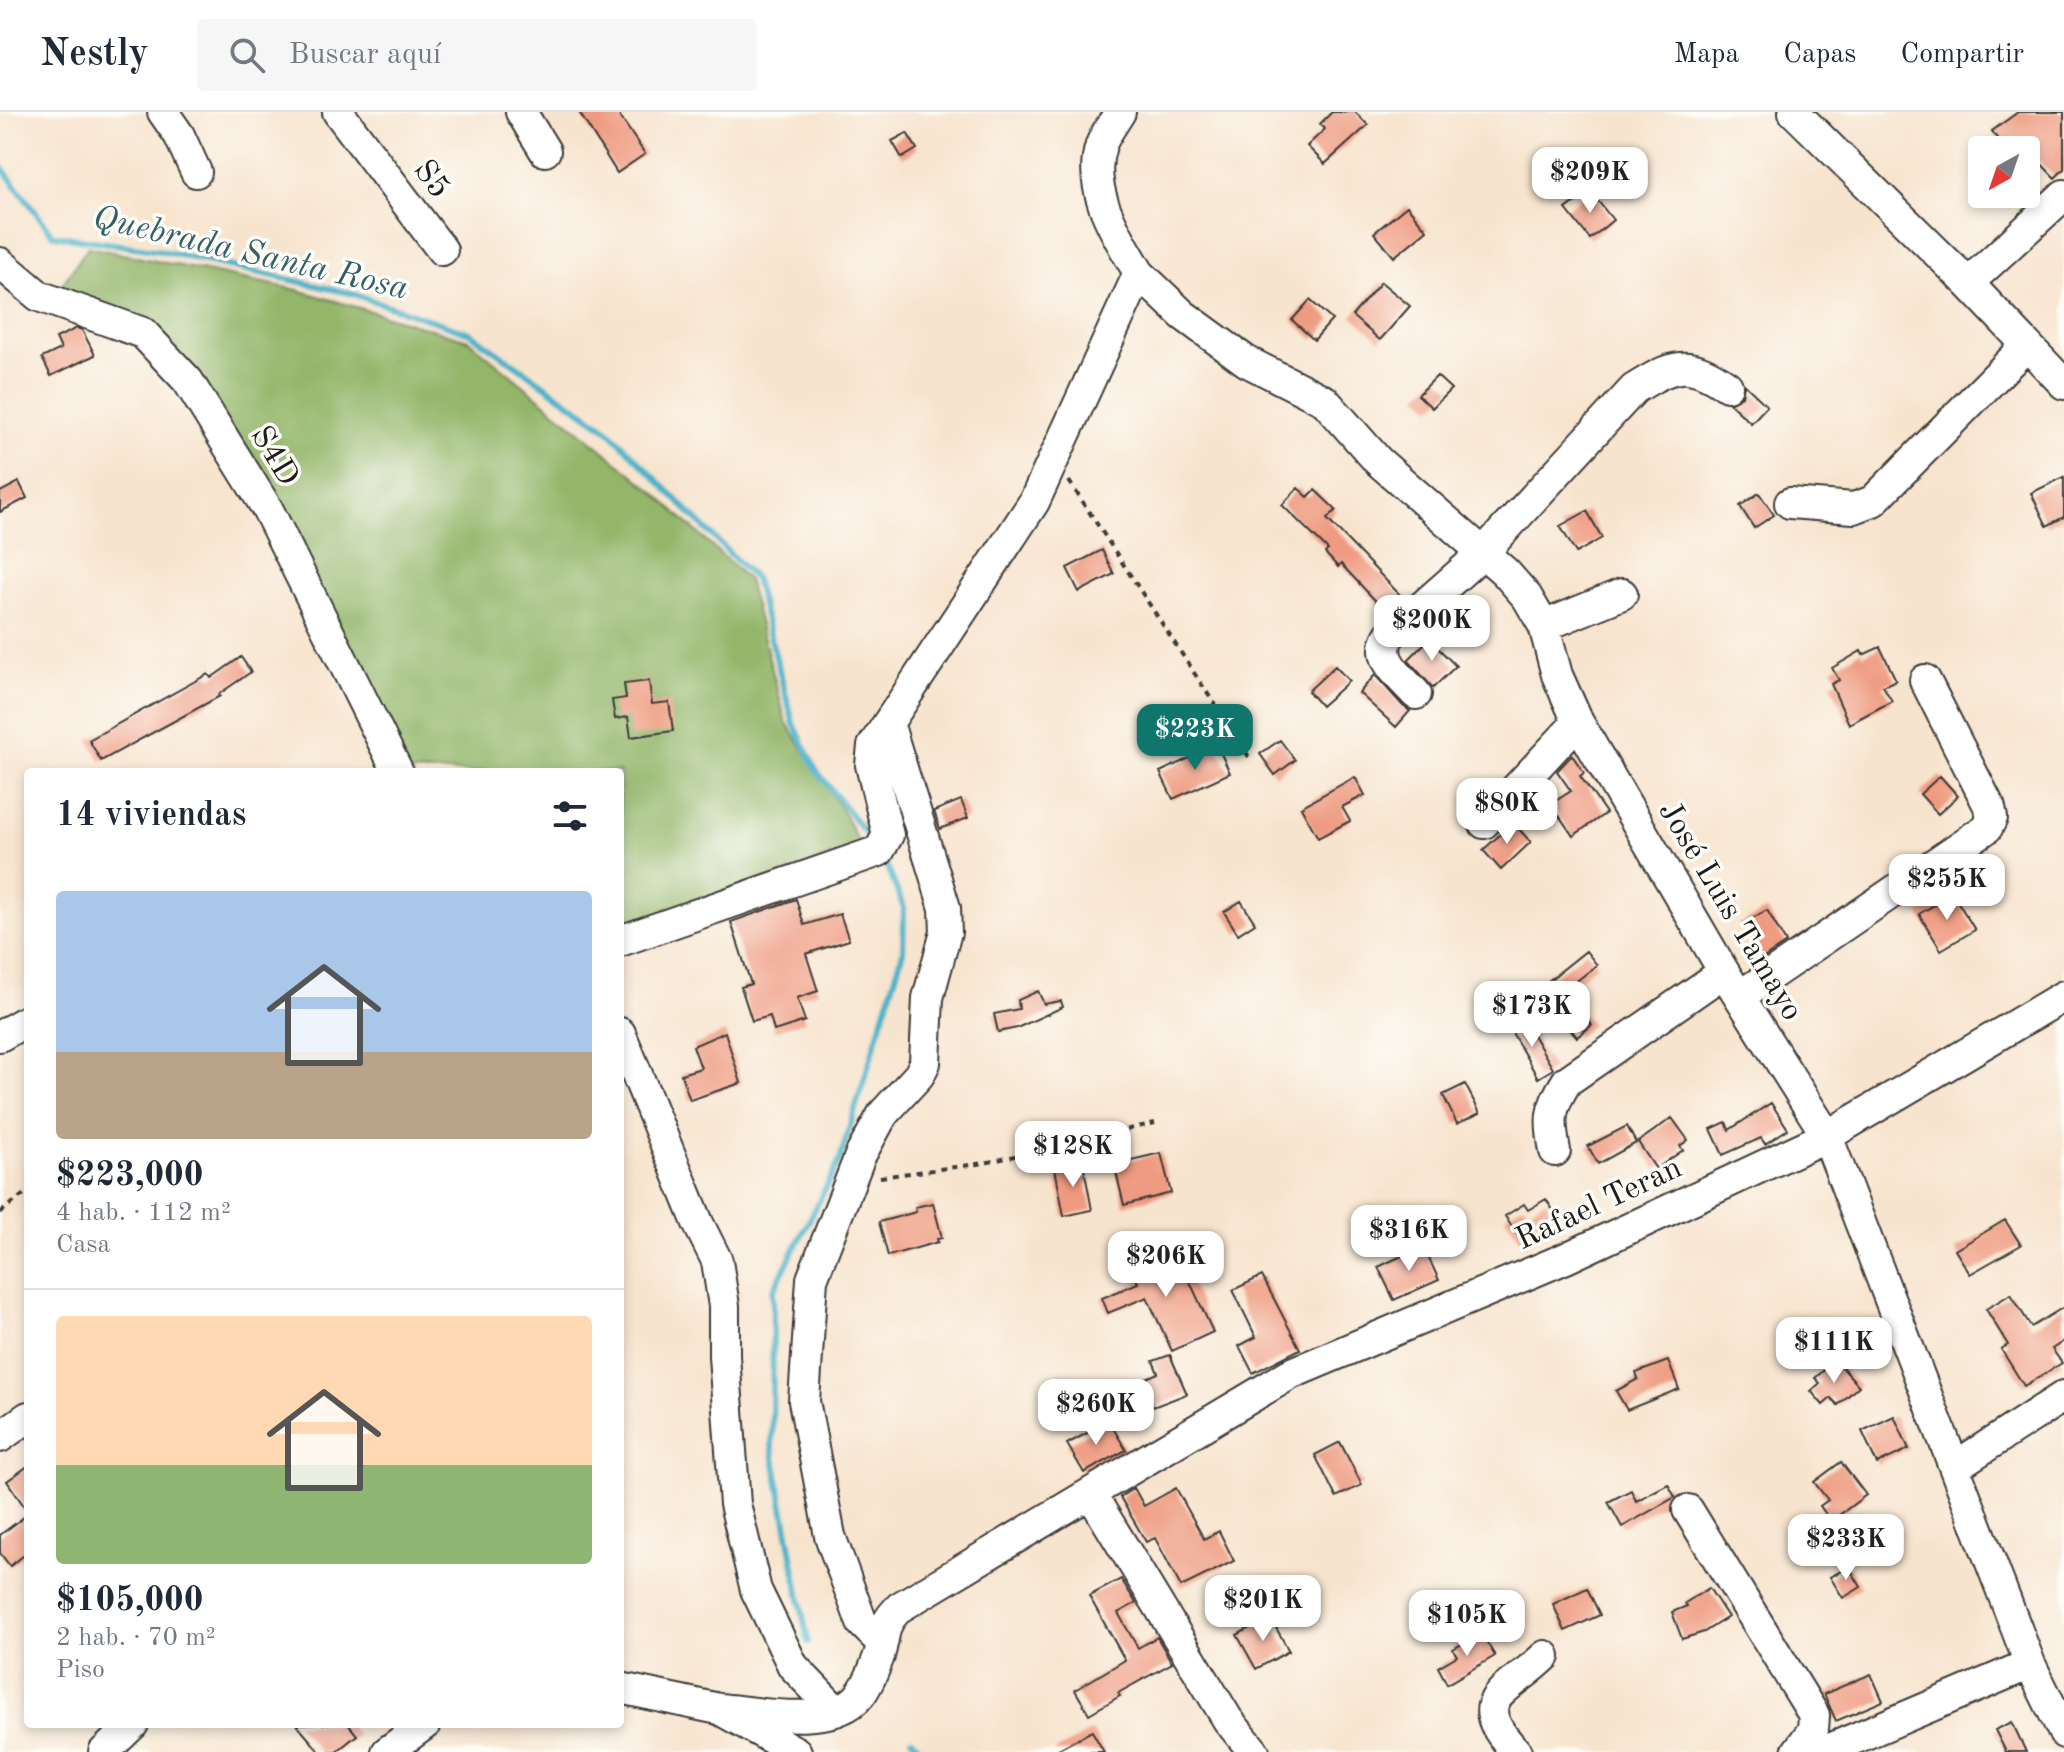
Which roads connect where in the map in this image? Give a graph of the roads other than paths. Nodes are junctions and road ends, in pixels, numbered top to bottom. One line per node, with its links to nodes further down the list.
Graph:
1 (163, 112): 5 (street)
2 (338, 112): 7 (street, S5)
3 (1120, 112): 9 (street, José Luis Tamayo)
4 (1794, 112): 10 (street)
5 (196, 172)
6 (2064, 195): 10 (street)
7 (442, 250)
8 (0, 263): 22 (street, S4D)
9 (1139, 273): 15 (street, José Luis Tamayo); 21 (street)
10 (1968, 283): 11 (street)
11 (2027, 345): 12 (street); 14 (street)
12 (2064, 384)
13 (1727, 386): 15 (street)
14 (1790, 503)
15 (1483, 553): 17 (street, José Luis Tamayo); 19 (street)
16 (1622, 594): 17 (street)
17 (1544, 626): 20 (street, José Luis Tamayo)
18 (1925, 680): 25 (street)
19 (1416, 694)
20 (1578, 722): 23 (street); 25 (street, José Luis Tamayo)
21 (888, 723): 24 (street); 38 (street)
22 (396, 768)
23 (1484, 823)
24 (624, 940)
25 (1732, 984): 30 (street, José Luis Tamayo); 31 (street)
26 (2064, 996): 30 (street, Rafael Teran)
27 (24, 1022): 28 (street)
28 (0, 1036)
29 (624, 1043): 43 (street)
30 (1827, 1136): 35 (street, José Luis Tamayo); 36 (street, Rafael Teran)
31 (1555, 1151)
32 (2064, 1396): 35 (street)
33 (24, 1420): 34 (street)
34 (0, 1437)
35 (1956, 1466): 40 (street, José Luis Tamayo)
36 (1091, 1494): 38 (street, Rafael Teran); 50 (street)
37 (1688, 1510): 52 (street)
38 (881, 1642): 43 (street, Rafael Teran)
39 (1545, 1656): 51 (street)
40 (2030, 1664): 46 (street, José Luis Tamayo); 53 (street)
41 (624, 1689): 42 (street)
42 (719, 1709): 43 (street); 49 (street)
43 (836, 1711)
44 (129, 1728): 47 (street)
45 (420, 1728): 48 (street)
46 (2064, 1733)
47 (104, 1752)
48 (387, 1752)
49 (796, 1752)
50 (1254, 1752)
51 (1516, 1752)
52 (1797, 1752)
53 (1823, 1752)

